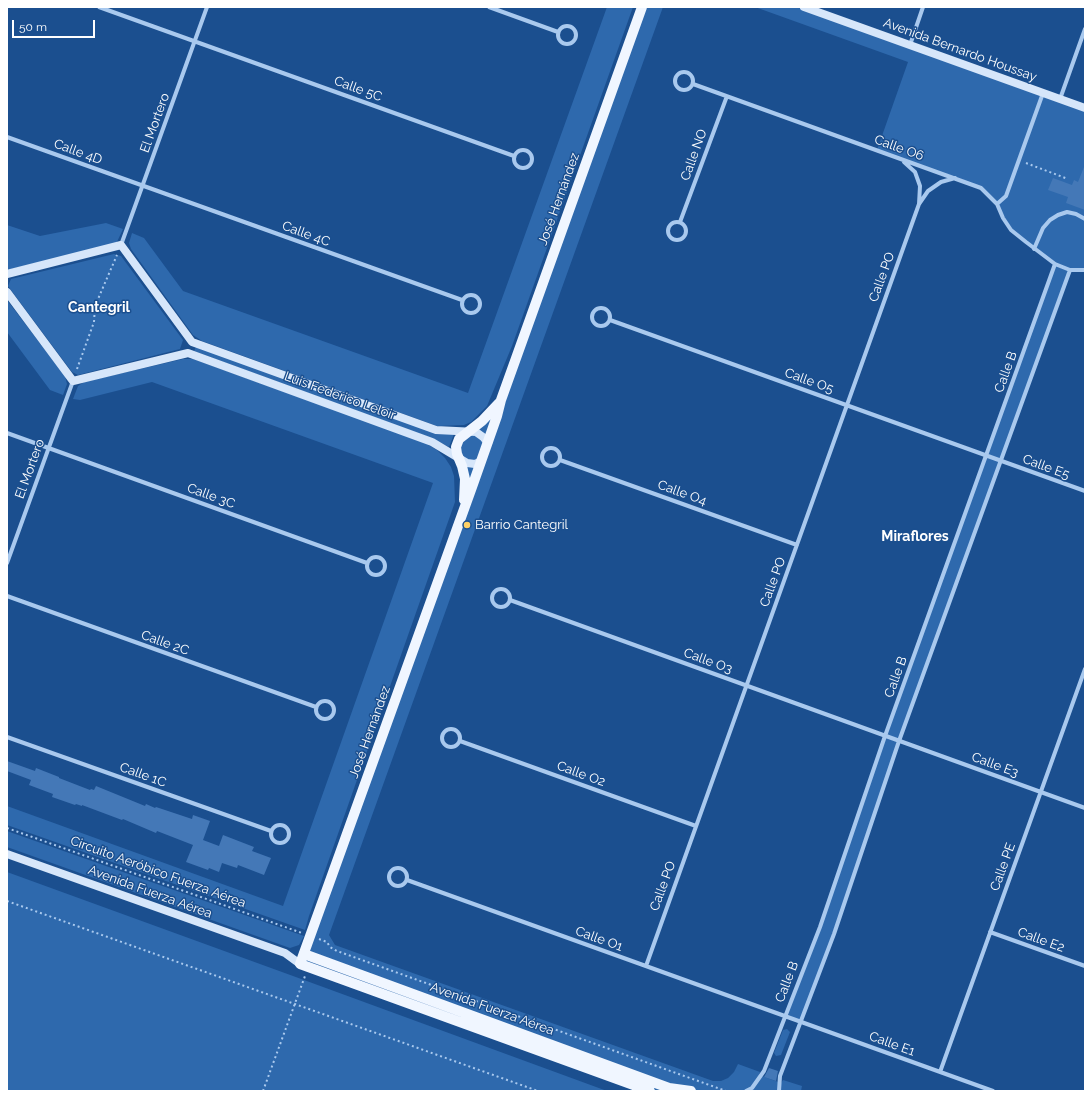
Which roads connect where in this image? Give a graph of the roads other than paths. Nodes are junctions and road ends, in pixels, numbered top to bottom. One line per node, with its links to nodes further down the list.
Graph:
1 (99, 7): 9 (street, Calle 5C)
2 (207, 7): 9 (street, El Mortero)
3 (489, 7): 8 (street)
4 (642, 7): 37 (main road, José Hernández)
5 (804, 7): 10 (street, Avenida Bernardo Houssay)
6 (923, 7): 10 (street)
7 (1085, 29): 14 (street)
8 (558, 32): 8 (street)
9 (194, 41): 17 (street, Calle 5C); 20 (street, El Mortero)
10 (910, 45): 12 (street, Avenida Bernardo Houssay)
11 (693, 84): 11 (street, Calle O6); 13 (street, Calle O6)
12 (1043, 93): 14 (street, Avenida Bernardo Houssay); 22 (street)
13 (727, 96): 18 (street, Calle O6); 24 (street, Calle NO)
14 (1060, 99): 15 (street, Avenida Bernardo Houssay)
15 (1085, 108)
16 (7, 137): 20 (street, Calle 4D)
17 (514, 156): 17 (street, Calle 5C)
18 (903, 160): 19 (street, Calle O6); 21 (street, Calle PO)
19 (955, 178): 21 (street, Calle PO); 22 (street, Calle O6)
20 (143, 186): 25 (street, El Mortero); 32 (street, Calle 4C)
21 (919, 204): 38 (street, Calle PO)
22 (997, 204): 26 (street, Calle O6)
23 (1085, 219): 26 (street)
24 (680, 222): 24 (street, Calle NO)
25 (121, 245): 30 (street); 34 (street)
26 (1034, 249): 27 (street, Calle O6)
27 (1055, 264): 28 (street, Calle O6); 43 (street, Calle B)
28 (1070, 270): 29 (street); 47 (street, Calle B)
29 (1085, 270)
30 (7, 274)
31 (7, 292): 36 (street)
32 (462, 300): 32 (street, Calle 4C)
33 (610, 320): 33 (street, Calle O5); 38 (street, Calle O5)
34 (192, 342): 35 (street); 39 (street, Luis Federico Leloir)
35 (188, 353): 36 (street); 44 (street, Luis Federico Leloir)
36 (73, 381): 42 (street, El Mortero)
37 (501, 400): 39 (main road, José Hernández); 41 (main road, José Hernández)
38 (847, 405): 43 (street, Calle O5); 50 (street, Calle PO)
39 (468, 432): 41 (street, Luis Federico Leloir); 44 (main road, José Hernández)
40 (7, 433): 42 (street, Calle 3C)
41 (488, 443): 46 (main road, José Hernández)
42 (48, 448): 51 (street, El Mortero); 52 (street, Calle 3C)
43 (987, 456): 47 (street, Calle O5); 59 (street, Calle B)
44 (460, 460): 46 (street, Luis Federico Leloir); 49 (main road, José Hernández)
45 (560, 460): 45 (street, Calle O4); 50 (street, Calle O4)
46 (481, 461): 49 (main road, José Hernández)
47 (1001, 461): 48 (street, Calle E5); 61 (street, Calle B)
48 (1085, 492)
49 (464, 508): 70 (main road, José Hernández)
50 (797, 545): 56 (street, Calle PO)
51 (7, 563)
52 (367, 563): 52 (street, Calle 3C)
53 (7, 596): 57 (street, Calle 2C)
54 (510, 600): 54 (street, Calle O3); 56 (street, Calle O3)
55 (1085, 669): 62 (street, Calle PE)
56 (746, 686): 59 (street, Calle O3); 64 (street, Calle PO)
57 (316, 708): 57 (street, Calle 2C)
58 (7, 736): 65 (street, Calle 1C)
59 (885, 736): 61 (street, Calle O3); 74 (street, Calle B)
60 (460, 740): 60 (street, Calle O2); 64 (street, Calle O2)
61 (899, 741): 62 (street, Calle E3); 75 (street, Calle B)
62 (1041, 792): 63 (street, Calle E3); 68 (street, Calle PE)
63 (1085, 808)
64 (696, 826): 72 (street, Calle PO)
65 (271, 831): 65 (street, Calle 1C)
66 (7, 854): 69 (street, Avenida Fuerza Aérea)
67 (407, 880): 67 (street, Calle O1); 72 (street, Calle O1)
68 (990, 932): 73 (street, Calle E2); 76 (street, Calle PE)
69 (285, 953): 70 (street, Avenida Fuerza Aérea); 71 (street, Avenida Fuerza Aérea)
70 (304, 954): 71 (main road, José Hernández); 78 (main road, Avenida Fuerza Aérea)
71 (305, 965): 77 (main road, Avenida Fuerza Aérea)
72 (646, 966): 74 (street, Calle O1)
73 (1085, 966)
74 (785, 1016): 75 (street, Calle E1); 79 (street, Calle B)
75 (801, 1022): 76 (street, Calle E1); 80 (street, Calle B)
76 (940, 1072): 81 (street, Calle E1)
77 (650, 1091)
78 (690, 1091)
79 (746, 1091)
80 (779, 1091)
81 (993, 1091)

